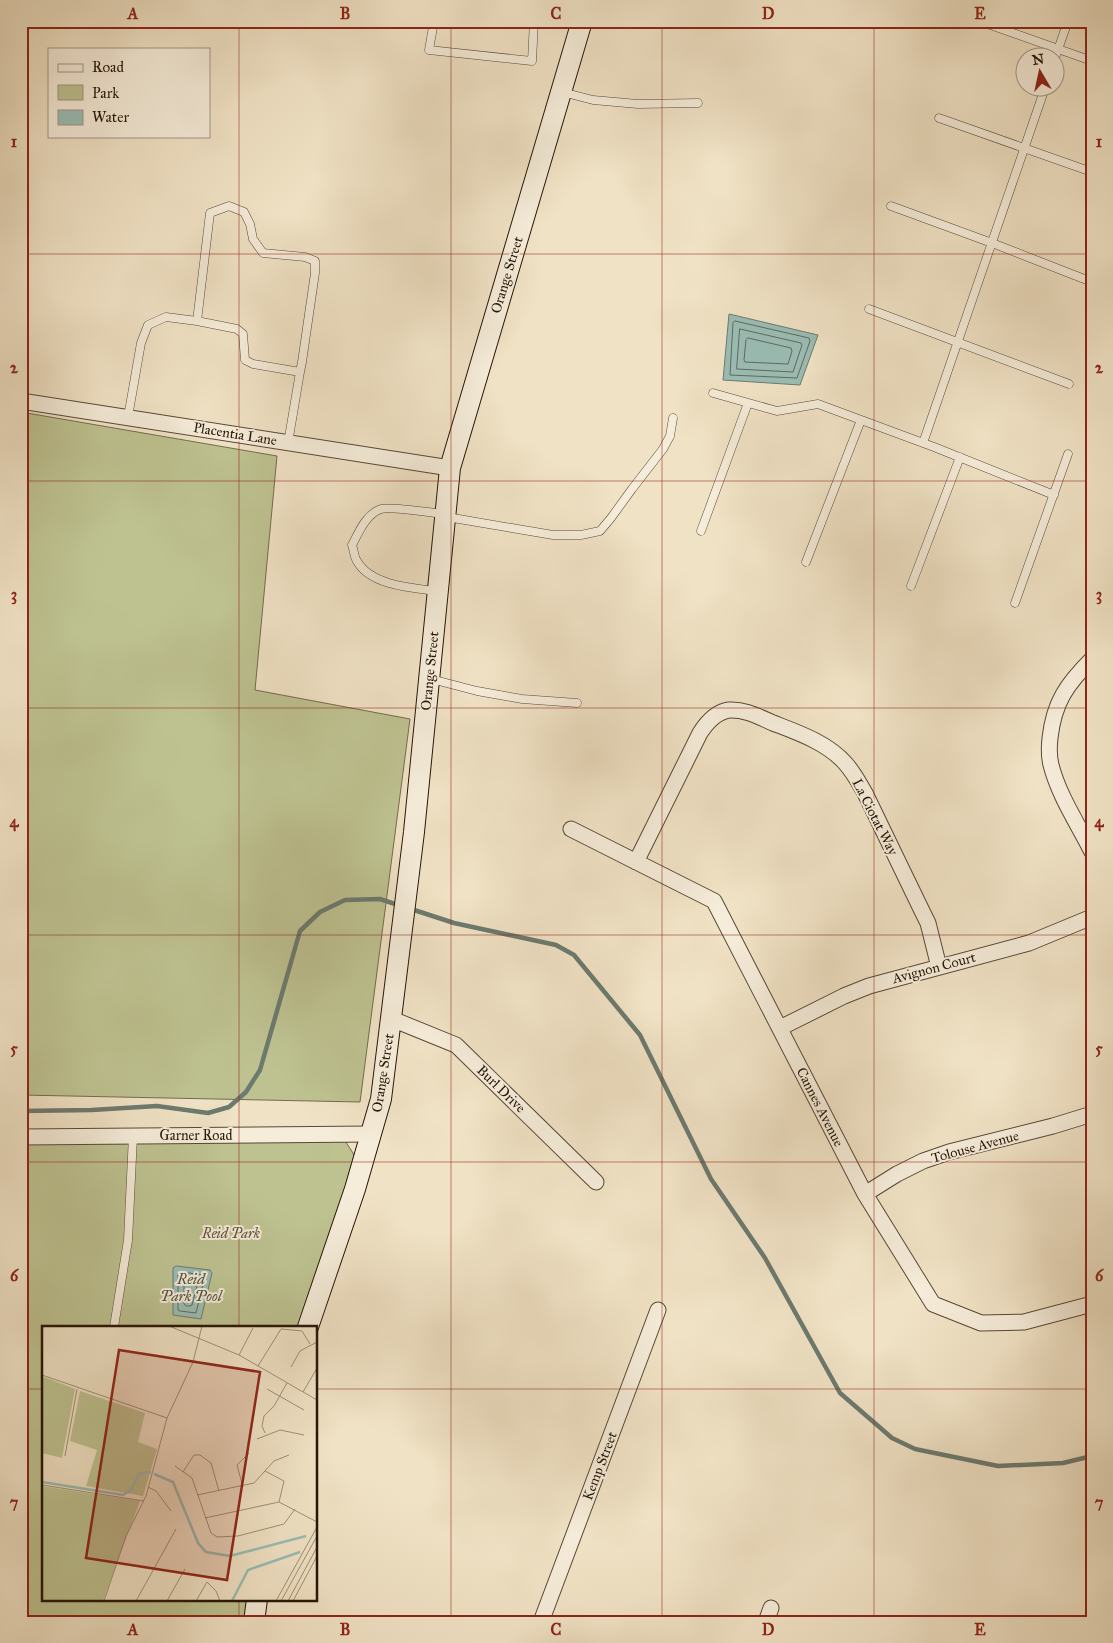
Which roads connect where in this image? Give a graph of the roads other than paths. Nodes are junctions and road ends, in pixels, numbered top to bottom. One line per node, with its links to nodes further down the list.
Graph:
1 (434, 21): 2 (lane)
2 (534, 21)
3 (582, 21): 9 (street, Orange Street)
4 (979, 21): 6 (lane)
5 (1068, 21): 6 (lane)
6 (1058, 48)
7 (1066, 51): 8 (lane)
8 (1092, 61)
9 (562, 92): 11 (lane); 33 (street, Orange Street)
10 (1042, 98): 13 (lane)
11 (698, 103)
12 (939, 118): 13 (lane)
13 (1024, 148): 14 (lane); 16 (lane)
14 (1092, 172)
15 (892, 206): 16 (lane)
16 (992, 243): 17 (lane); 20 (lane)
17 (1092, 282)
18 (869, 309): 20 (lane)
19 (197, 321): 21 (lane); 21 (lane); 26 (lane)
20 (958, 342): 22 (lane); 30 (lane)
21 (300, 372): 29 (lane)
22 (1069, 384)
23 (713, 393): 25 (lane)
24 (21, 401): 26 (street, Placentia Lane)
25 (748, 403): 28 (lane); 36 (lane)
26 (128, 417): 29 (street, Placentia Lane)
27 (674, 418): 35 (lane)
28 (861, 420): 30 (lane); 37 (lane)
29 (288, 443): 33 (street, Placentia Lane)
30 (923, 443): 32 (lane)
31 (1068, 454): 34 (lane)
32 (960, 457): 34 (lane); 38 (lane)
33 (450, 468): 35 (street, Orange Street)
34 (1054, 495): 40 (lane)
35 (445, 515): 39 (street, Orange Street); 39 (lane)
36 (701, 531)
37 (806, 562)
38 (911, 586)
39 (438, 591): 42 (street, Orange Street)
40 (1015, 603)
41 (1092, 659): 45 (street)
42 (429, 678): 43 (lane); 49 (street, Orange Street)
43 (577, 703)
44 (571, 828): 46 (street, Cannes Avenue)
45 (1092, 852)
46 (636, 862): 48 (street, La Ciotat Way); 50 (street, Cannes Avenue)
47 (1092, 917): 48 (street, Avignon Court)
48 (940, 967): 50 (street, Avignon Court)
49 (392, 1019): 52 (street, Orange Street); 55 (street, Burl Drive)
50 (780, 1028): 56 (street, Cannes Avenue)
51 (1092, 1114): 56 (street, Tolouse Avenue)
52 (371, 1134): 53 (street, Garner Road); 60 (street, Orange Street)
53 (133, 1136): 54 (street, Garner Road); 59 (lane)
54 (21, 1137)
55 (596, 1182)
56 (865, 1194): 57 (street, Cannes Avenue)
57 (1092, 1304)
58 (658, 1310): 63 (street, Kemp Street)
59 (114, 1326)
60 (308, 1326)
61 (257, 1600): 62 (street)
62 (254, 1622)
63 (542, 1622)

